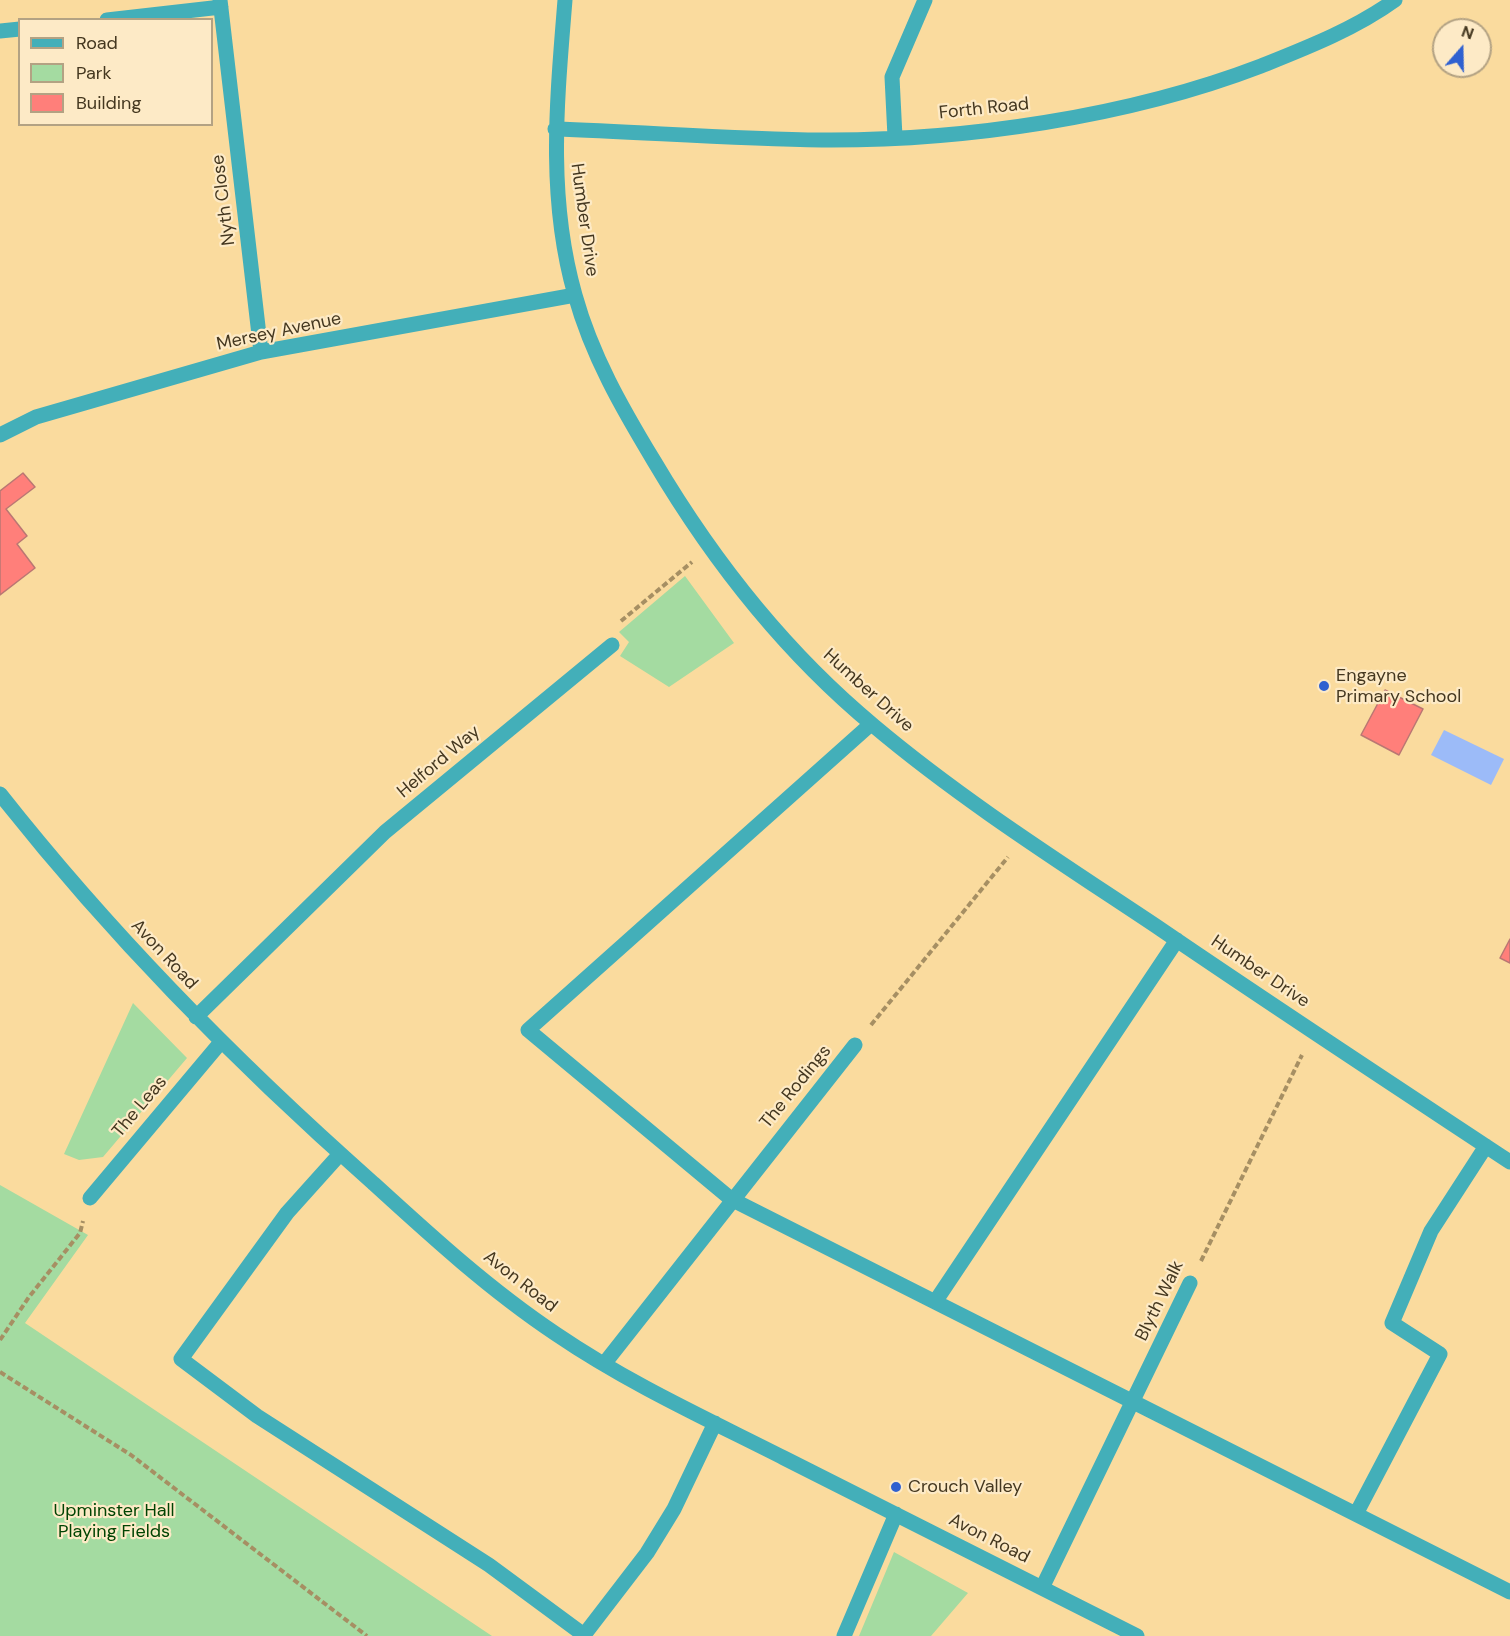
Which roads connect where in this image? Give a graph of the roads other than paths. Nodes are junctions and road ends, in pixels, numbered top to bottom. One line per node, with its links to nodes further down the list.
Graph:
1 (565, 0): 8 (street, Humber Drive)
2 (925, 0): 9 (street)
3 (1395, 0): 9 (street, Forth Road)
4 (220, 4): 5 (street, Nyth Close); 11 (street, Nyth Close)
5 (121, 18)
6 (18, 29): 7 (street)
7 (0, 31)
8 (555, 129): 9 (street, Forth Road); 10 (street, Humber Drive)
9 (896, 137)
10 (575, 295): 11 (street, Mersey Avenue); 14 (street, Humber Drive)
11 (261, 352): 12 (street, Mersey Avenue)
12 (0, 435)
13 (612, 645): 17 (street, Helford Way)
14 (871, 724): 16 (street, Humber Drive); 24 (street)
15 (0, 794): 17 (street, Avon Road)
16 (1177, 940): 20 (street, Humber Drive); 26 (street)
17 (196, 1017): 18 (street, Avon Road)
18 (221, 1042): 21 (street, Avon Road); 23 (street, The Leas)
19 (855, 1045): 24 (street, The Rodings)
20 (1486, 1146): 22 (street, Humber Drive); 31 (street)
21 (340, 1154): 27 (street, Avon Road); 29 (street)
22 (1510, 1162)
23 (90, 1198)
24 (731, 1200): 26 (street); 27 (street, The Rodings)
25 (1190, 1283): 28 (street, Blyth Walk)
26 (935, 1302): 28 (street)
27 (604, 1364): 29 (street, Avon Road)
28 (1132, 1402): 31 (street); 32 (street, Blyth Walk)
29 (715, 1423): 30 (street, Avon Road)
30 (896, 1514): 32 (street, Avon Road); 34 (street)
31 (1356, 1514): 33 (street)
32 (1041, 1588): 35 (street, Avon Road)
33 (1510, 1592)
34 (844, 1636)
35 (1137, 1636)

